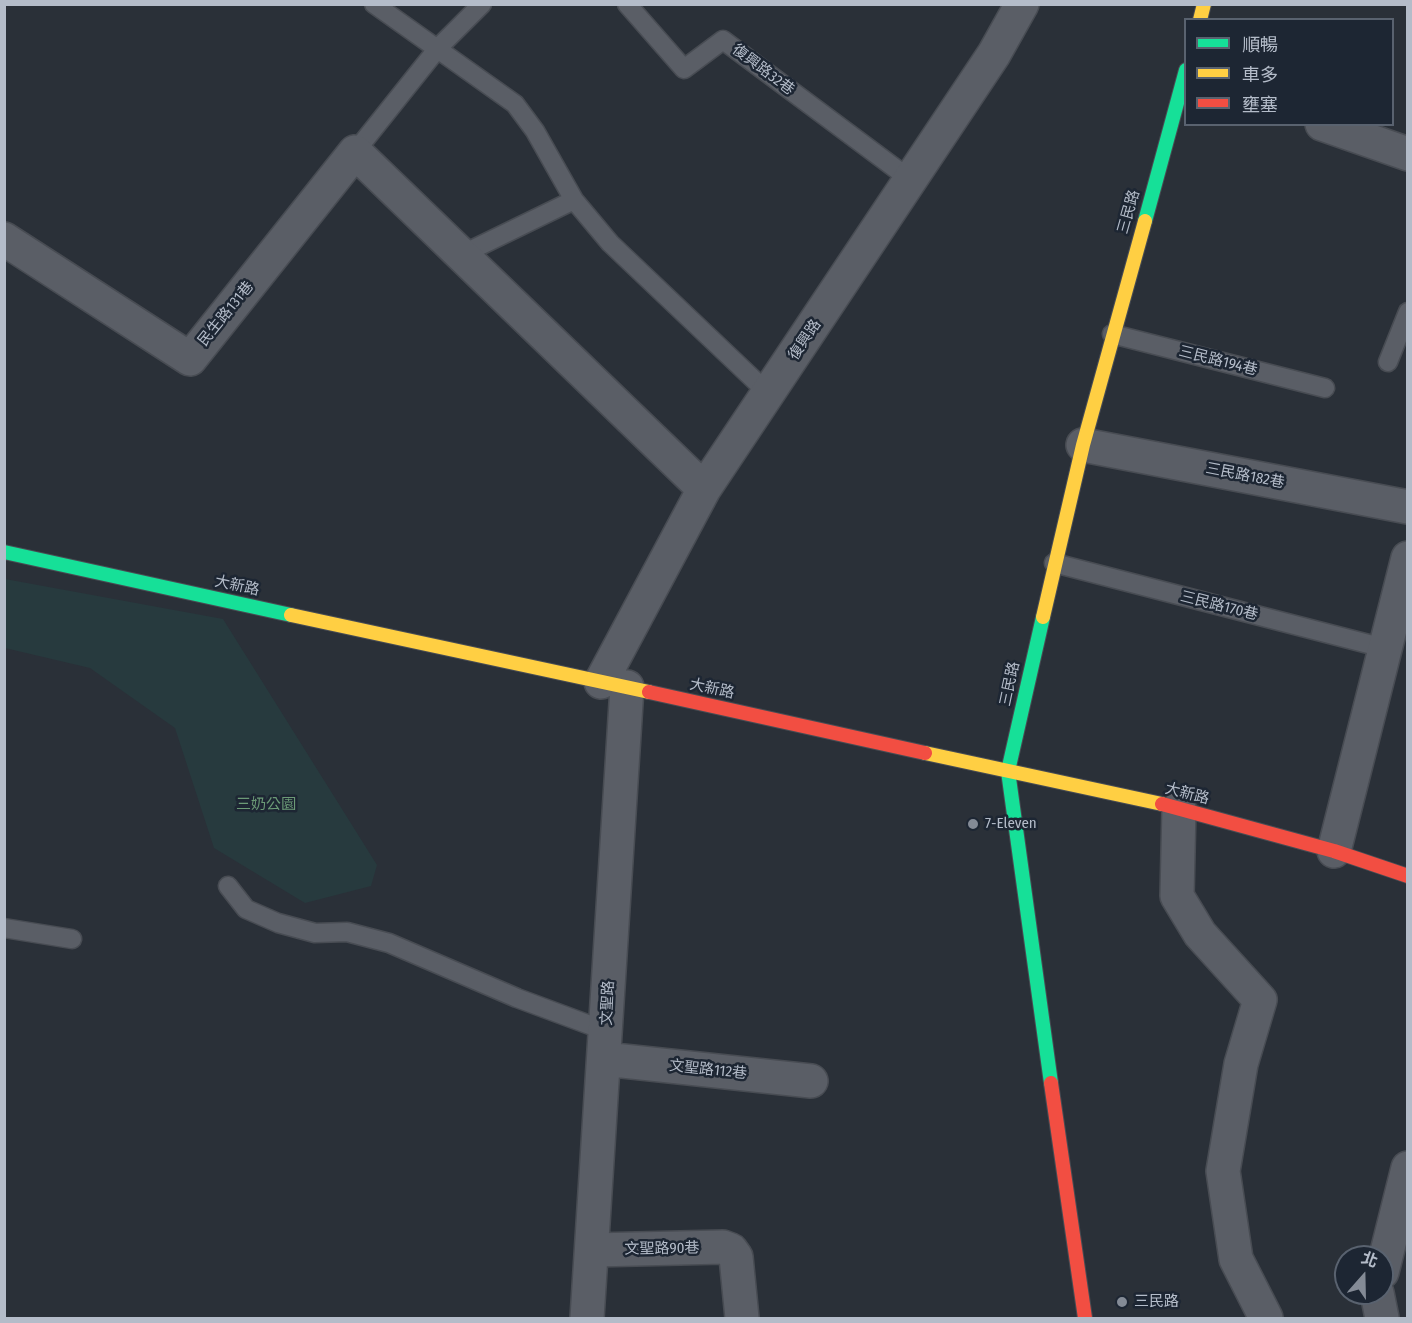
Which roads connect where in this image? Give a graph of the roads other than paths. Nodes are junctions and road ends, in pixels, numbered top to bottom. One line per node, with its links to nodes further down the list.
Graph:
1 (374, 4): 5 (lane)
2 (482, 4): 5 (lane)
3 (1022, 4): 10 (street, 復興路)
4 (637, 8): 10 (lane, 復興路32巷)
5 (438, 48): 8 (lane); 11 (lane)
6 (1184, 79): 15 (street, 三民路)
7 (1328, 126): 9 (street)
8 (355, 152): 12 (street, 民生路131巷); 13 (street)
9 (1407, 154)
10 (911, 180): 18 (street, 復興路)
11 (574, 200): 13 (lane); 18 (lane)
12 (4, 239)
13 (461, 255): 20 (street)
14 (1407, 312): 16 (lane)
15 (1112, 334): 17 (lane, 三民路194巷); 19 (street, 三民路)
16 (1388, 362)
17 (1324, 388)
18 (770, 394): 20 (street, 復興路)
19 (1083, 445): 21 (street, 三民路182巷); 24 (street, 三民路)
20 (704, 489): 26 (street, 復興路)
21 (1407, 507)
22 (4, 552): 26 (street, 大新路)
23 (1407, 558): 25 (street)
24 (1054, 563): 25 (lane, 三民路170巷); 27 (street, 三民路)
25 (1384, 648): 29 (street)
26 (614, 685): 27 (street, 大新路); 34 (street, 文聖路)
27 (1008, 771): 28 (street, 大新路); 41 (street, 三民路)
28 (1179, 808): 29 (street, 大新路); 42 (street)
29 (1334, 851): 30 (street, 大新路)
30 (1407, 876)
31 (228, 886): 34 (lane)
32 (4, 928): 33 (lane)
33 (72, 939)
34 (605, 1045): 35 (street, 文聖路112巷); 38 (street, 文聖路)
35 (811, 1081)
36 (1407, 1168): 37 (street)
37 (1388, 1245)
38 (593, 1250): 39 (street, 文聖路); 40 (street, 文聖路90巷)
39 (587, 1318)
40 (742, 1318)
41 (1085, 1318)
42 (1266, 1318)

